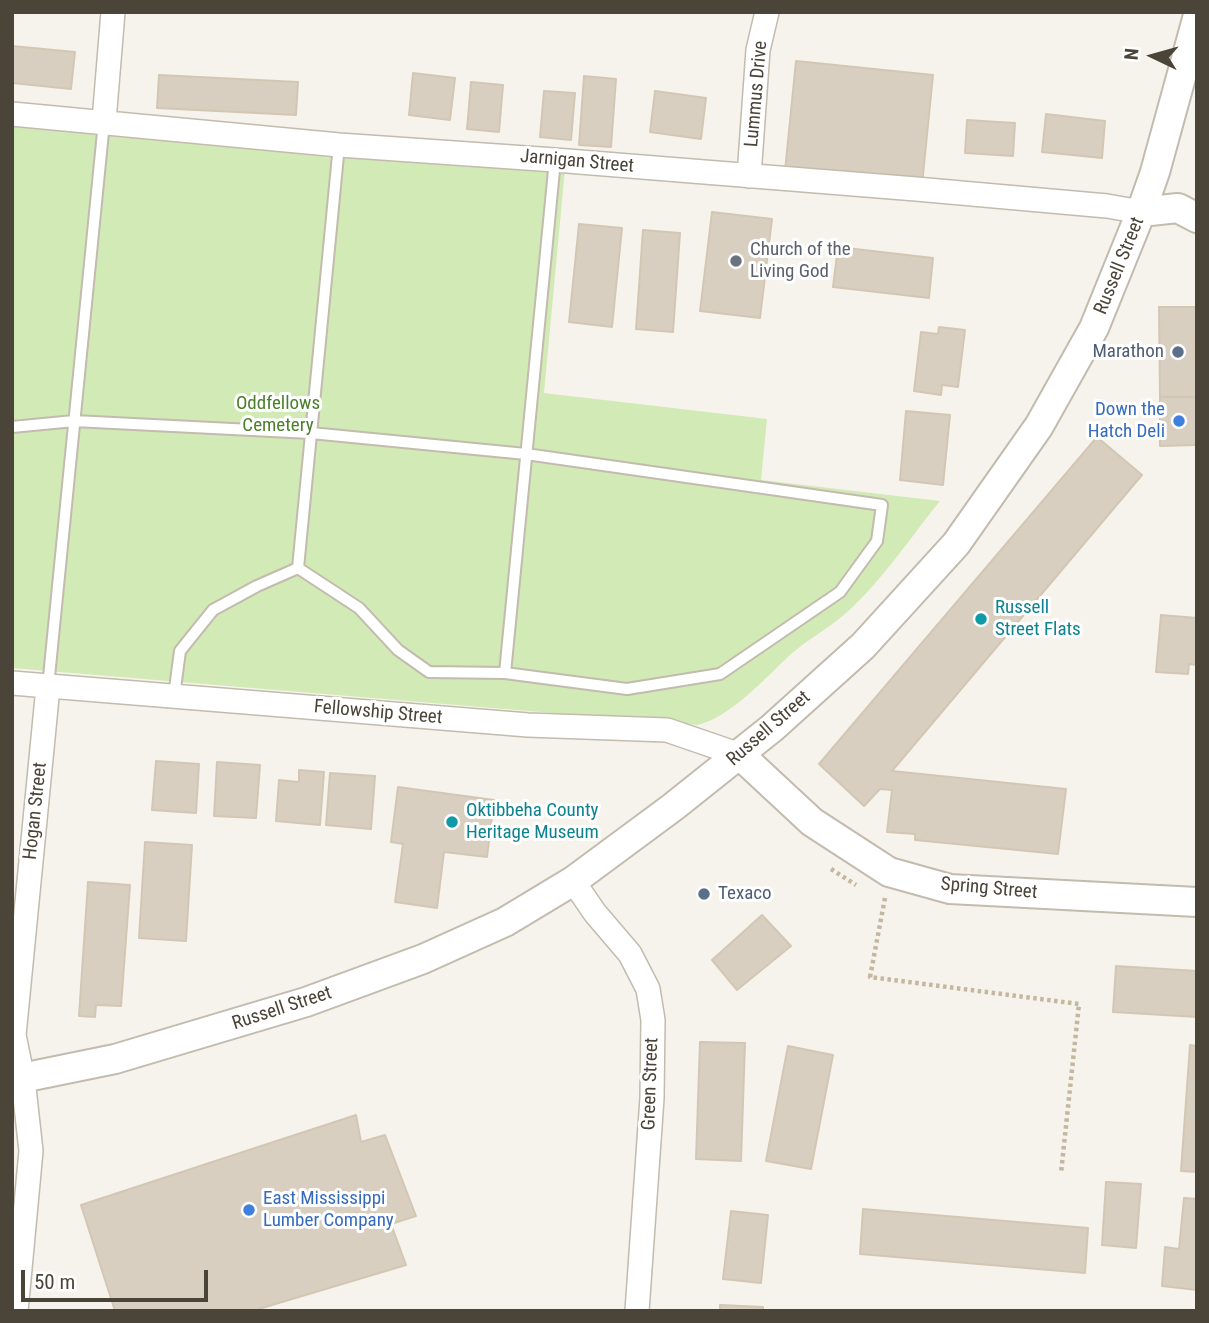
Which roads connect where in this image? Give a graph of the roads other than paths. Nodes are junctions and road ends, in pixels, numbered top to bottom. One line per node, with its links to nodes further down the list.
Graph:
1 (113, 12): 5 (street)
2 (767, 12): 8 (street, Lummus Drive)
3 (1197, 19): 9 (street, Russell Street)
4 (12, 114): 5 (street, Jarnigan Street)
5 (104, 121): 6 (street, Jarnigan Street); 11 (lane)
6 (340, 145): 7 (street, Jarnigan Street); 13 (lane)
7 (555, 160): 8 (street, Jarnigan Street); 14 (lane)
8 (749, 176): 9 (street, Jarnigan Street)
9 (1141, 212): 10 (street); 20 (street, Russell Street)
10 (1197, 218)
11 (74, 421): 12 (lane); 13 (lane); 18 (lane)
12 (12, 427)
13 (311, 433): 14 (lane); 15 (lane)
14 (526, 454): 16 (lane); 16 (lane)
15 (298, 568): 16 (lane); 19 (lane)
16 (505, 673)
17 (12, 683): 18 (street, Fellowship Street)
18 (48, 687): 19 (street, Fellowship Street); 23 (street, Hogan Street)
19 (174, 696): 20 (street, Fellowship Street)
20 (740, 755): 21 (street, Russell Street); 22 (street, Spring Street)
21 (573, 881): 23 (street, Russell Street); 25 (street, Green Street)
22 (1197, 902)
23 (17, 1079): 24 (street, Hogan Street)
24 (16, 1311)
25 (637, 1311)

